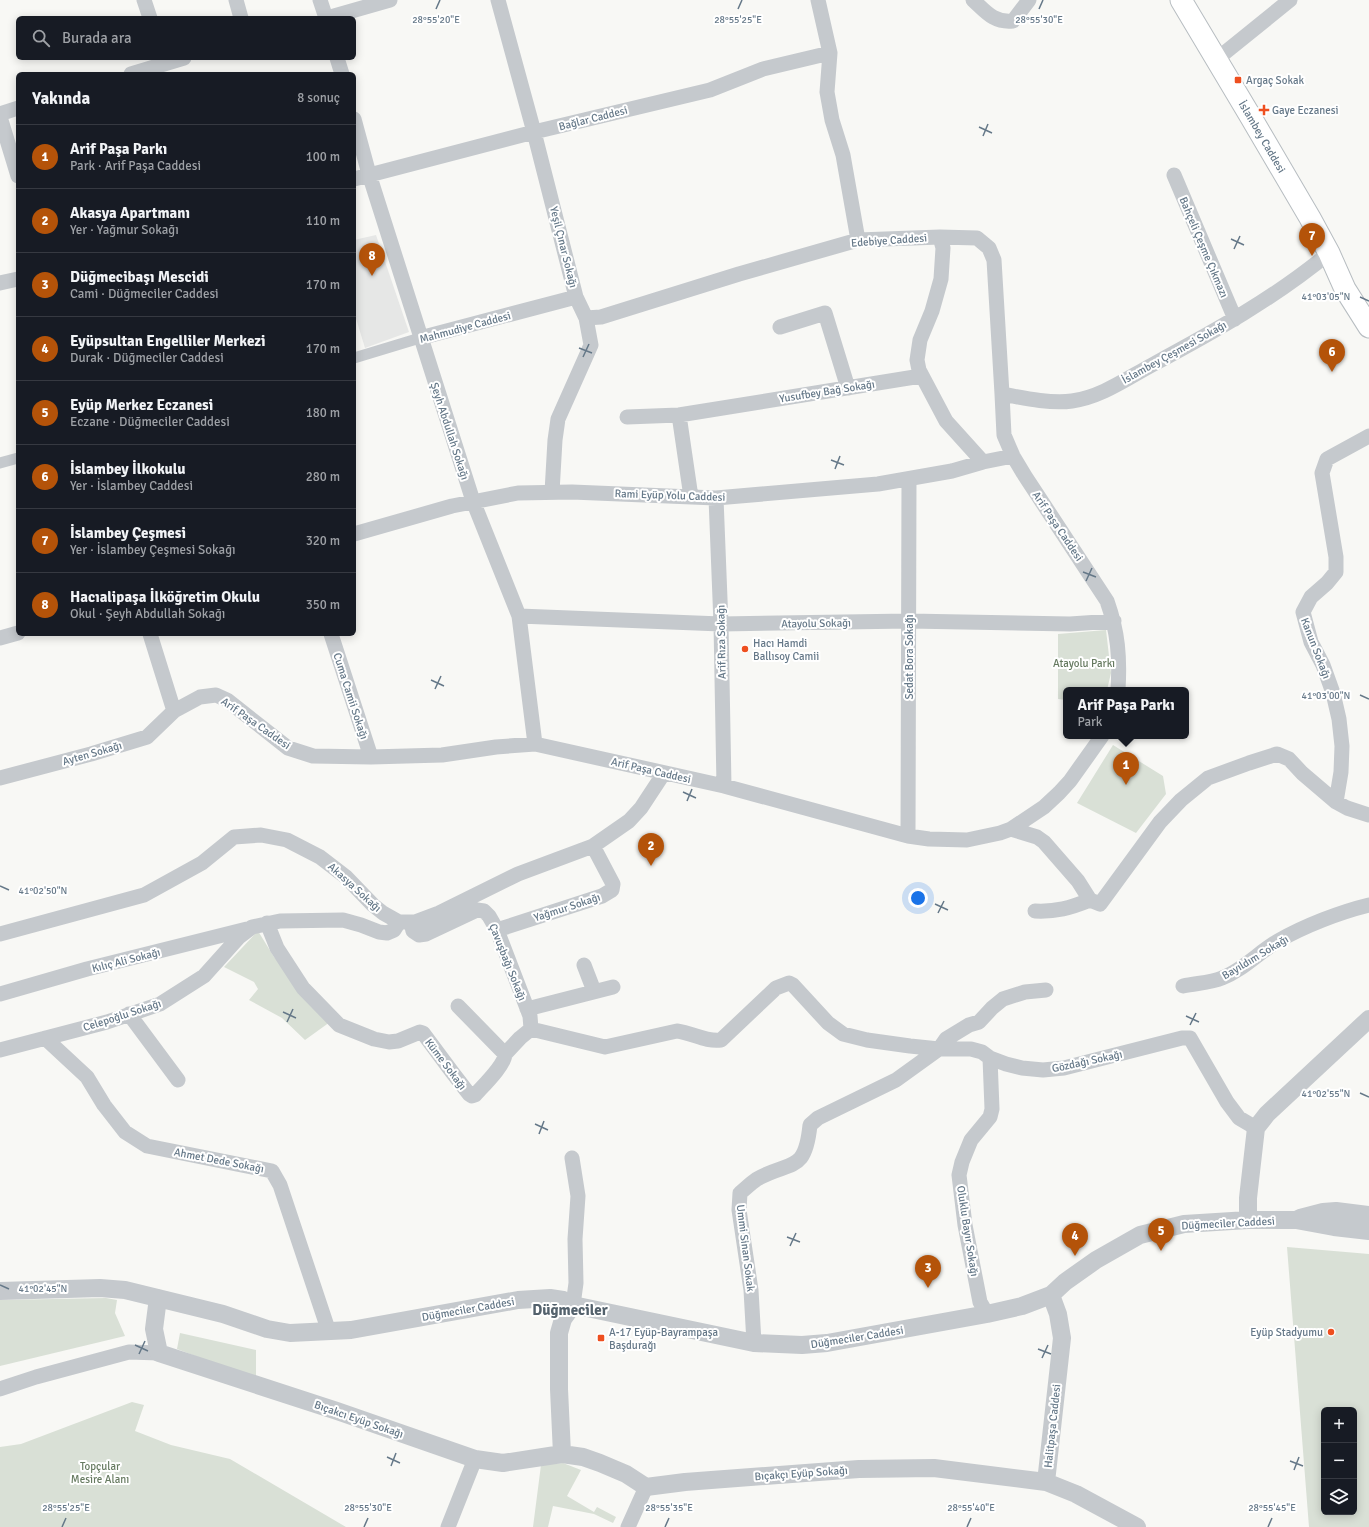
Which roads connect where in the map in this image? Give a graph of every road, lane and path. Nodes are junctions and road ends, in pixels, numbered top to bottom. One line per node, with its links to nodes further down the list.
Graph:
1 (144, 0): 11 (street)
2 (236, 0): 12 (street)
3 (320, 0): 13 (street)
4 (390, 0): 14 (street)
5 (498, 0): 26 (street, Yeşil Çınar Sokağı)
6 (818, 0): 15 (street)
7 (973, 0): 8 (street)
8 (1029, 0)
9 (1181, 0): 16 (main road, İslambey Caddesi)
10 (1290, 0): 16 (street)
11 (149, 16)
12 (240, 16)
13 (325, 16)
14 (333, 16)
15 (830, 53): 26 (street, Bağlar Caddesi); 32 (street)
16 (1216, 59): 33 (main road, İslambey Caddesi)
17 (178, 60): 19 (street)
18 (338, 60): 21 (street)
19 (163, 65): 20 (street)
20 (138, 72)
21 (341, 72)
22 (16, 109): 23 (street)
23 (0, 114)
24 (0, 117): 27 (street)
25 (356, 126): 28 (street, Şeyh Abdullah Sokağı)
26 (534, 132): 28 (street, Bağlar Caddesi); 36 (street, Yeşil Çınar Sokağı)
27 (16, 169)
28 (369, 174): 30 (street, Bağlar Caddesi); 42 (street, Şeyh Abdullah Sokağı)
29 (1174, 175): 39 (street, Bahçeli Çeşme Çıkmazı)
30 (356, 178)
31 (940, 237): 32 (street, Edebiye Caddesi); 44 (street); 46 (street, Edebiye Caddesi)
32 (858, 240): 38 (street, Edebiye Caddesi)
33 (1329, 253): 37 (main road, İslambey Caddesi); 39 (street, İslambey Çeşmesi Sokağı); 41 (main road, İslambey Caddesi)
34 (16, 279): 35 (street)
35 (0, 283)
36 (576, 297): 38 (street, Yeşil Çınar Sokağı); 42 (street, Mahmudiye Caddesi)
37 (1369, 304)
38 (586, 318): 55 (street, Yeşil Çınar Sokağı)
39 (1235, 319): 46 (street, İslambey Çeşmesi Sokağı)
40 (780, 327): 45 (street)
41 (1369, 327)
42 (420, 338): 43 (street, Mahmudiye Caddesi); 58 (street, Şeyh Abdullah Sokağı)
43 (356, 357)
44 (921, 376): 45 (street, Yusufbey Bağ Sokağı); 52 (street)
45 (848, 388): 47 (street, Yusufbey Bağ Sokağı)
46 (1002, 394): 50 (street, Edebiye Caddesi)
47 (679, 415): 48 (street, Yusufbey Bağ Sokağı); 56 (street)
48 (627, 417)
49 (1369, 436): 76 (street, Kanun Sokağı)
50 (1013, 456): 52 (street, Rami Eyüp Yolu Caddesi); 61 (street, Arif Paşa Caddesi)
51 (16, 459): 53 (street)
52 (983, 462): 54 (street, Rami Eyüp Yolu Caddesi)
53 (0, 463)
54 (909, 479): 57 (street, Rami Eyüp Yolu Caddesi); 62 (street, Sedat Bora Sokağı)
55 (552, 492): 56 (street, Rami Eyüp Yolu Caddesi); 58 (street, Rami Eyüp Yolu Caddesi)
56 (691, 497): 57 (street, Rami Eyüp Yolu Caddesi)
57 (716, 498): 63 (street, Arif Rıza Sokağı)
58 (473, 501): 59 (street, Rami Eyüp Yolu Caddesi); 60 (street, Şeyh Abdullah Sokağı)
59 (356, 533)
60 (519, 616): 63 (street, Atayolu Sokağı); 71 (street, Şeyh Abdullah Sokağı)
61 (1114, 621): 62 (street, Atayolu Sokağı); 68 (street, Arif Paşa Caddesi)
62 (909, 622): 63 (street, Atayolu Sokağı); 79 (street, Sedat Bora Sokağı)
63 (721, 624): 75 (street, Arif Rıza Sokağı)
64 (16, 634): 67 (street)
65 (151, 636): 69 (street)
66 (332, 636): 72 (street, Cuma Camii Sokağı)
67 (0, 638)
68 (1118, 687)
69 (174, 711): 72 (street, Arif Paşa Caddesi); 74 (street, Ayten Sokağı)
70 (1100, 739): 78 (street, Arif Paşa Caddesi)
71 (536, 744): 72 (street, Arif Paşa Caddesi); 73 (street, Arif Paşa Caddesi)
72 (371, 757)
73 (664, 773): 75 (street, Arif Paşa Caddesi); 80 (street)
74 (0, 778)
75 (724, 786): 79 (street, Arif Paşa Caddesi)
76 (1336, 802): 77 (street); 81 (street)
77 (1369, 816)
78 (1011, 829): 79 (street, Arif Paşa Caddesi); 81 (street)
79 (908, 836)
80 (593, 846): 84 (street); 87 (street, Yağmur Sokağı)
81 (1090, 900): 83 (street)
82 (1369, 905): 90 (street, Bayıldım Sokağı)
83 (1035, 912)
84 (405, 922): 85 (street); 87 (street, Çavuşbağı Sokağı); 88 (street, Akasya Sokağı)
85 (267, 923): 86 (street, Celepoğlu Sokağı); 103 (street, Küme Sokağı)
86 (252, 927): 94 (street, Kılıç Ali Sokağı); 97 (street, Celepoğlu Sokağı)
87 (497, 930): 96 (street, Çavuşbağı Sokağı)
88 (0, 934)
89 (584, 964): 93 (street)
90 (1184, 986)
91 (612, 987): 93 (street)
92 (1046, 990): 101 (street)
93 (594, 991): 96 (street)
94 (0, 994)
95 (458, 1006): 103 (street)
96 (527, 1009): 99 (street, Çavuşbağı Sokağı)
97 (129, 1014): 100 (street, Celepoğlu Sokağı); 105 (street)
98 (1369, 1019): 106 (street)
99 (531, 1029): 101 (street, Gözdağı Sokağı); 103 (street, Küme Sokağı)
100 (45, 1038): 102 (street, Celepoğlu Sokağı); 117 (street, Ahmet Dede Sokağı)
101 (938, 1049): 104 (street, Gözdağı Sokağı); 118 (street, Ummi Sinan Sokak)
102 (0, 1050)
103 (505, 1054)
104 (990, 1058): 106 (street, Gözdağı Sokağı); 116 (street, Oluklu Bayır Sokağı)
105 (178, 1080)
106 (1256, 1128): 109 (street)
107 (572, 1158): 115 (street)
108 (1369, 1215): 110 (street, Düğmeciler Caddesi)
109 (1248, 1220): 110 (street, Düğmeciler Caddesi); 113 (street, Düğmeciler Caddesi)
110 (1296, 1220): 111 (street, Düğmeciler Caddesi)
111 (1369, 1231)
112 (0, 1291): 114 (street, Düğmeciler Caddesi)
113 (1051, 1295): 116 (street, Düğmeciler Caddesi); 123 (street, Halitpaşa Caddesi)
114 (158, 1298): 117 (street, Düğmeciler Caddesi); 119 (street)
115 (573, 1305): 117 (street, Düğmeciler Caddesi); 118 (street, Düğmeciler Caddesi); 121 (street)
116 (986, 1314): 118 (street, Düğmeciler Caddesi)
117 (329, 1332)
118 (754, 1343)
119 (159, 1353): 120 (street, Bıçakcı Eyüp Sokağı); 122 (street, Bıçakcı Eyüp Sokağı)
120 (0, 1389)
121 (562, 1454): 122 (street, Bıçakcı Eyüp Sokağı); 124 (street)
122 (475, 1459): 125 (street)
123 (1046, 1482): 124 (street, Bıçakçı Eyüp Sokağı); 127 (street, Halitpaşa Caddesi)
124 (646, 1487): 126 (street)
125 (448, 1527)
126 (628, 1527)
127 (1137, 1527)

